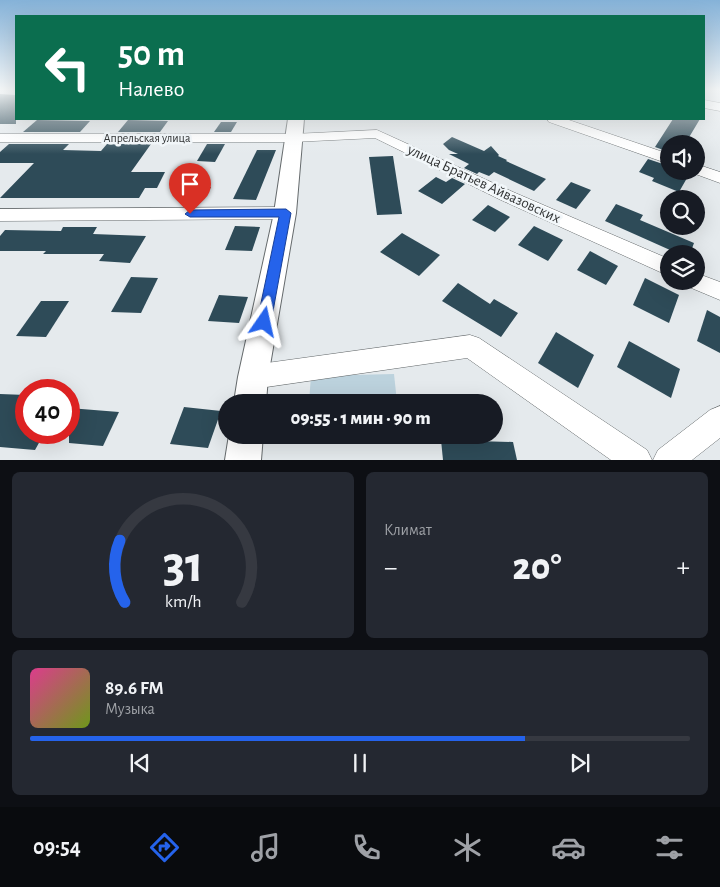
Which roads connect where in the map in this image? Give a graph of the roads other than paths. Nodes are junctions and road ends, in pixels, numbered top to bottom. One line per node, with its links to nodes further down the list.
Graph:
1 (557, 120): 4 (street)
2 (295, 129): 3 (street, Апрельская улица); 7 (street); 9 (street, улица Братьев Айвазовских)
3 (0, 138)
4 (660, 157)
5 (705, 172): 6 (street)
6 (720, 178)
7 (286, 213): 8 (street); 12 (street)
8 (0, 215)
9 (660, 264)
10 (705, 285): 11 (street)
11 (720, 291)
12 (253, 377): 13 (street); 17 (street)
13 (251, 394)
14 (720, 420): 18 (street)
15 (245, 444): 16 (street)
16 (243, 460)
17 (637, 460)
18 (668, 460)

